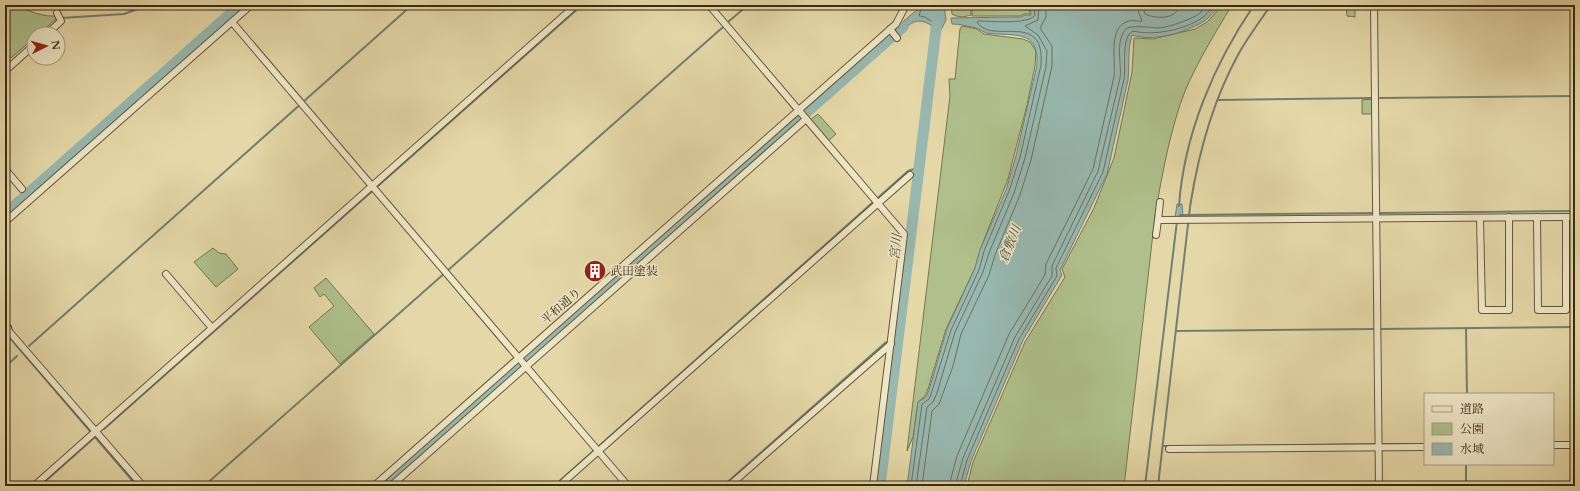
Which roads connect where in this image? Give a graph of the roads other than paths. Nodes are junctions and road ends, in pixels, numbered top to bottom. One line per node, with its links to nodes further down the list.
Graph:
1 (251, 5): 7 (street)
2 (576, 5): 20 (street)
3 (709, 5): 13 (street)
4 (906, 5): 9 (street, 平和通り)
5 (1374, 5): 27 (street)
6 (59, 17): 8 (street)
7 (232, 22): 20 (street); 30 (street)
8 (56, 26)
9 (890, 30): 10 (street); 13 (street, 平和通り)
10 (897, 38)
11 (26, 52): 12 (street)
12 (5, 71)
13 (799, 111): 14 (street); 36 (street, 平和通り)
14 (805, 118): 21 (street); 37 (street)
15 (5, 169): 17 (street)
16 (910, 175): 21 (street)
17 (11, 176): 18 (street); 19 (street)
18 (5, 181)
19 (22, 189)
20 (373, 189): 34 (street); 36 (street)
21 (876, 201): 35 (street); 43 (street)
22 (1160, 202): 29 (street)
23 (1509, 217): 24 (street); 28 (street); 28 (street)
24 (1537, 217): 25 (street); 25 (street)
25 (1566, 217): 26 (street)
26 (1575, 217)
27 (1376, 218): 28 (street); 29 (street); 42 (street)
28 (1480, 218)
29 (1158, 220): 31 (street)
30 (5, 222)
31 (1156, 235)
32 (166, 274): 34 (street)
33 (6, 328): 38 (street)
34 (212, 328): 38 (street)
35 (891, 341): 51 (street); 52 (street)
36 (519, 360): 37 (street); 47 (street, 平和通り)
37 (526, 367): 43 (street); 48 (street)
38 (94, 433): 45 (street); 46 (street)
39 (1554, 445): 40 (street)
40 (1575, 445)
41 (1424, 446): 42 (street)
42 (1378, 447): 44 (street); 53 (street)
43 (597, 449): 49 (street); 50 (street)
44 (1169, 449)
45 (34, 486)
46 (143, 486)
47 (374, 486)
48 (391, 486)
49 (559, 486)
50 (628, 486)
51 (728, 486)
52 (873, 486)
53 (1378, 486)

